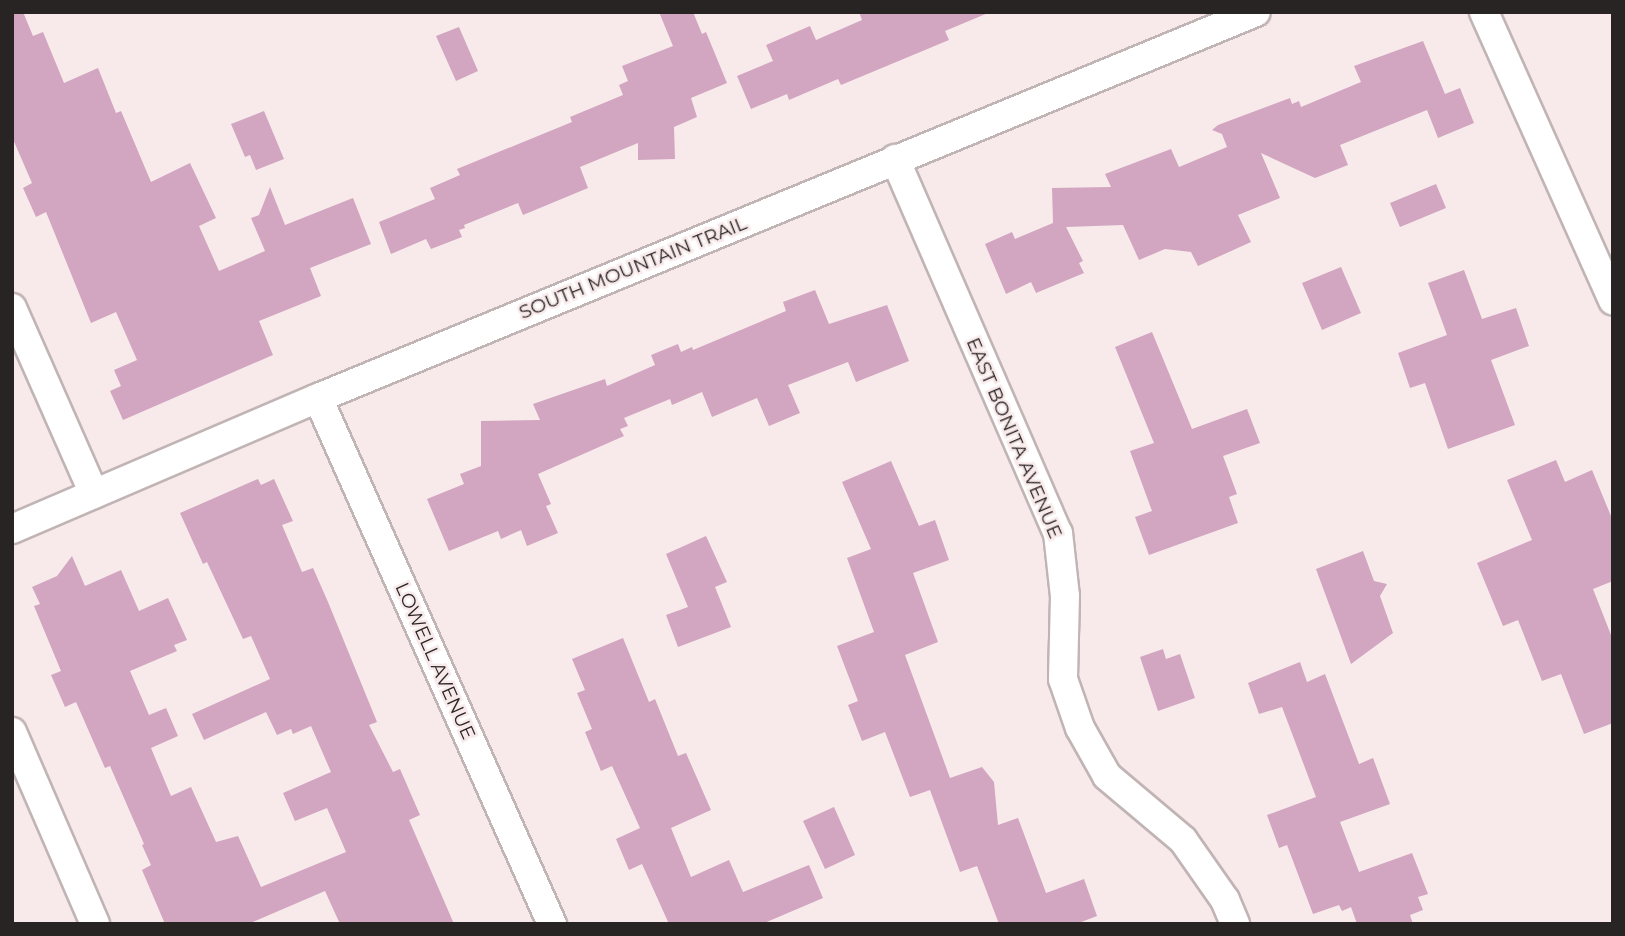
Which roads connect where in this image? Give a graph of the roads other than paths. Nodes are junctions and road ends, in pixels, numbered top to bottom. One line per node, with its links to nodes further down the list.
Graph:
1 (1256, 12): 3 (street, SOUTH MOUNTAIN TRAIL)
2 (1484, 12): 4 (street)
3 (895, 159): 6 (street, SOUTH MOUNTAIN TRAIL); 12 (street, EAST BONITA AVENUE)
4 (1613, 300)
5 (12, 308): 7 (street)
6 (318, 398): 7 (street, SOUTH MOUNTAIN TRAIL); 11 (street, LOWELL AVENUE)
7 (94, 494): 8 (street, SOUTH MOUNTAIN TRAIL)
8 (12, 529)
9 (12, 732): 10 (street)
10 (95, 924)
11 (552, 924)
12 (1235, 924)

